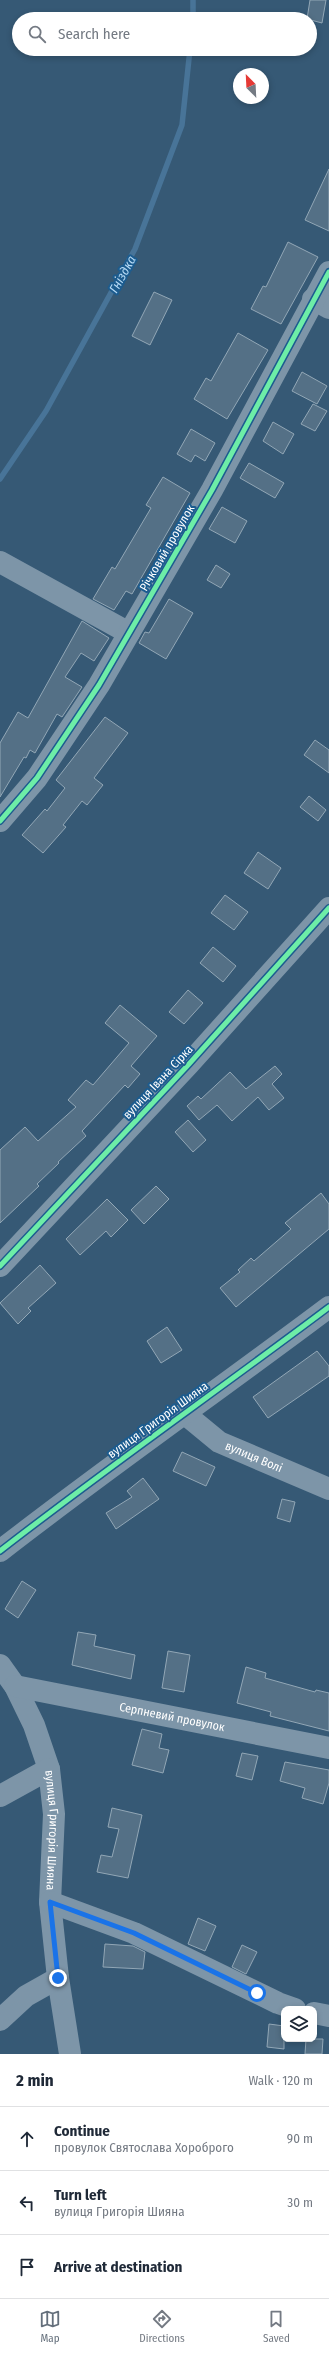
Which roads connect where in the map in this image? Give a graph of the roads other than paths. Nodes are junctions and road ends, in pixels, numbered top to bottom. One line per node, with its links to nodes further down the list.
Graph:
1 (329, 272): 2 (street, Річковий провулок)
2 (321, 303): 4 (street, Річковий провулок)
3 (0, 562): 4 (street)
4 (129, 633): 5 (street, Річковий провулок)
5 (0, 821)
6 (329, 908): 7 (street, вулиця Івана Сірка)
7 (0, 1266)
8 (329, 1307): 9 (street, вулиця Григорія Шияна)
9 (186, 1414): 10 (street, вулиця Волі); 11 (street, вулиця Григорія Шияна)
10 (329, 1489)
11 (0, 1551)
12 (0, 1665): 13 (street, вулиця Григорія Шияна)
13 (15, 1686): 14 (street, Серпневий провулок); 15 (street, вулиця Григорія Шияна)
14 (329, 1748)
15 (49, 1769): 16 (street); 17 (street, вулиця Григорія Шияна)
16 (0, 1796)
17 (50, 1902): 18 (street, вулиця Григорія Шияна); 19 (street)
18 (58, 1978): 22 (street); 23 (street, вулиця Григорія Шияна)
19 (286, 2006)
20 (317, 2014): 21 (street)
21 (329, 2016)
22 (0, 2020)
23 (70, 2054)

